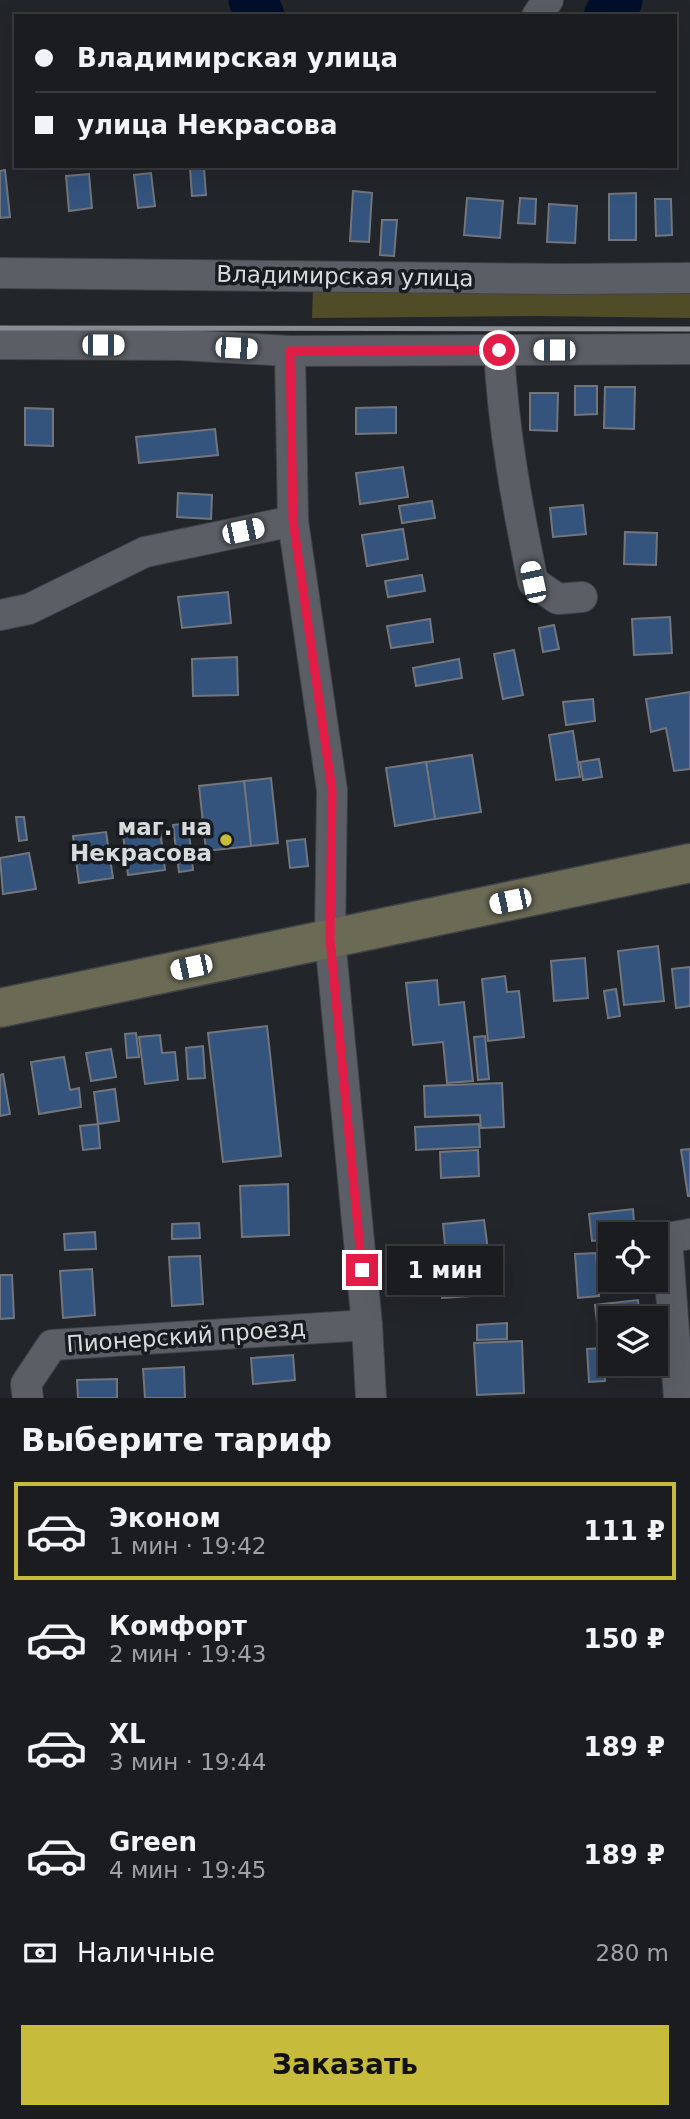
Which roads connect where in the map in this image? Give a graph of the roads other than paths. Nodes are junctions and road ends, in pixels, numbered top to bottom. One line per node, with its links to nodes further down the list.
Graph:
1 (0, 273): 2 (street, Владимирская улица)
2 (690, 278)
3 (0, 344): 6 (street)
4 (690, 349): 5 (street)
5 (499, 350): 6 (street); 8 (street)
6 (290, 351): 7 (street)
7 (293, 521): 9 (street); 11 (street)
8 (582, 597)
9 (0, 615)
10 (690, 863): 11 (street)
11 (330, 939): 12 (street); 14 (street)
12 (0, 1008)
13 (690, 1234): 17 (street)
14 (367, 1325): 15 (street, Пионерский проезд); 16 (street)
15 (18, 1390)
16 (371, 1398)
17 (679, 1398)

